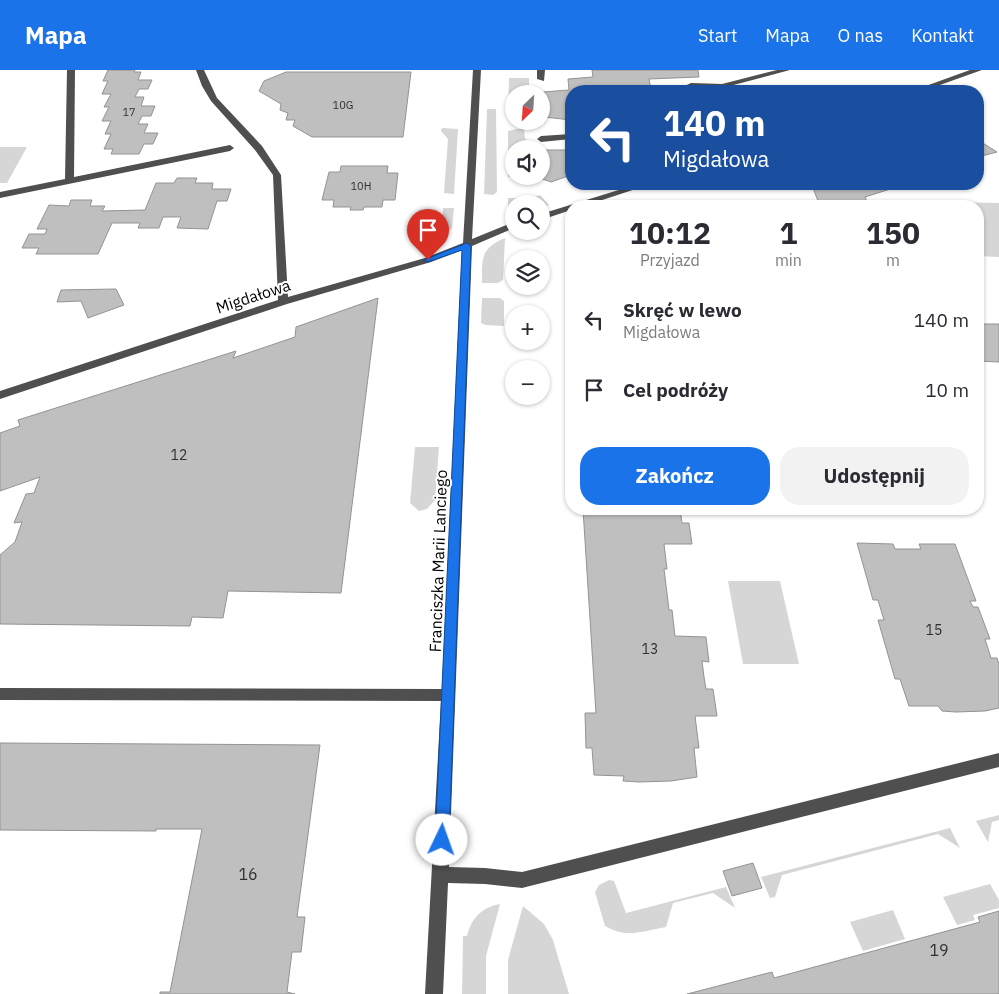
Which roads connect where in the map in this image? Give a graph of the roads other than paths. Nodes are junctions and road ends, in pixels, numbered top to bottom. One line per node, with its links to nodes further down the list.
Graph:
1 (71, 70): 11 (street)
2 (200, 70): 19 (street)
3 (477, 70): 18 (street, Franciszka Marii Lanciego)
4 (786, 70): 6 (street)
5 (978, 70): 7 (street)
6 (726, 85)
7 (934, 85)
8 (565, 137): 9 (street)
9 (541, 139)
10 (230, 148): 11 (street)
11 (69, 181): 13 (street)
12 (628, 190): 14 (street)
13 (0, 195)
14 (596, 200)
15 (565, 210): 16 (street)
16 (550, 214)
17 (505, 229): 18 (street, Migdałowa)
18 (467, 246): 19 (street, Migdałowa); 22 (street, Franciszka Marii Lanciego)
19 (283, 302): 20 (street, Migdałowa)
20 (0, 395)
21 (0, 694): 22 (street)
22 (448, 695): 24 (street, Franciszka Marii Lanciego)
23 (999, 760): 24 (street)
24 (441, 876): 25 (street, Franciszka Marii Lanciego)
25 (434, 994)

